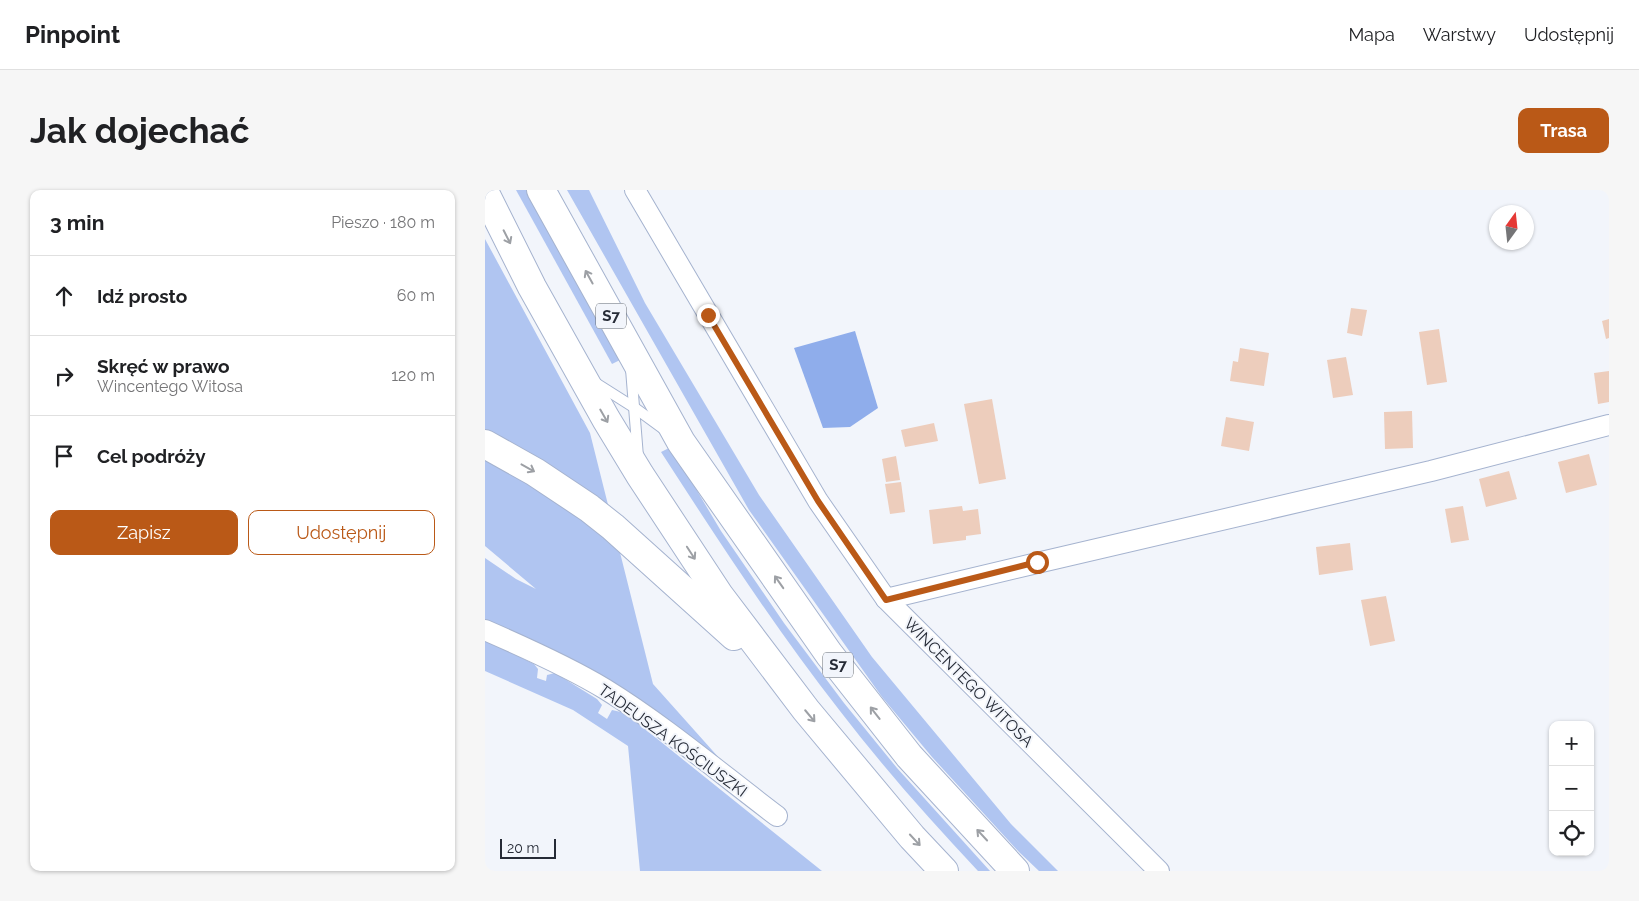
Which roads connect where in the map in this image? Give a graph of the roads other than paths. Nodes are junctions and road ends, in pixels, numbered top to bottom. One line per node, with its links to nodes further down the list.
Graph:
1 (541, 190): 4 (highway, S7, one-way to 1)
2 (635, 190): 11 (street, WINCENTEGO WITOSA)
3 (485, 193): 5 (highway, one-way to 5)
4 (629, 350): 6 (lane); 8 (highway, S7)
5 (580, 374): 6 (lane); 10 (highway, one-way to 10)
6 (635, 408): 8 (lane); 10 (lane)
7 (1609, 425): 11 (street)
8 (681, 442): 16 (highway, S7, one-way to 8)
9 (485, 444): 13 (highway, one-way to 13)
10 (640, 475): 13 (highway, one-way to 13)
11 (886, 600): 17 (street, WINCENTEGO WITOSA)
12 (485, 630): 14 (street, TADEUSZA KOŚCIUSZKI)
13 (780, 677): 15 (highway, one-way to 15)
14 (777, 816)
15 (944, 871)
16 (1015, 871)
17 (1159, 871)

